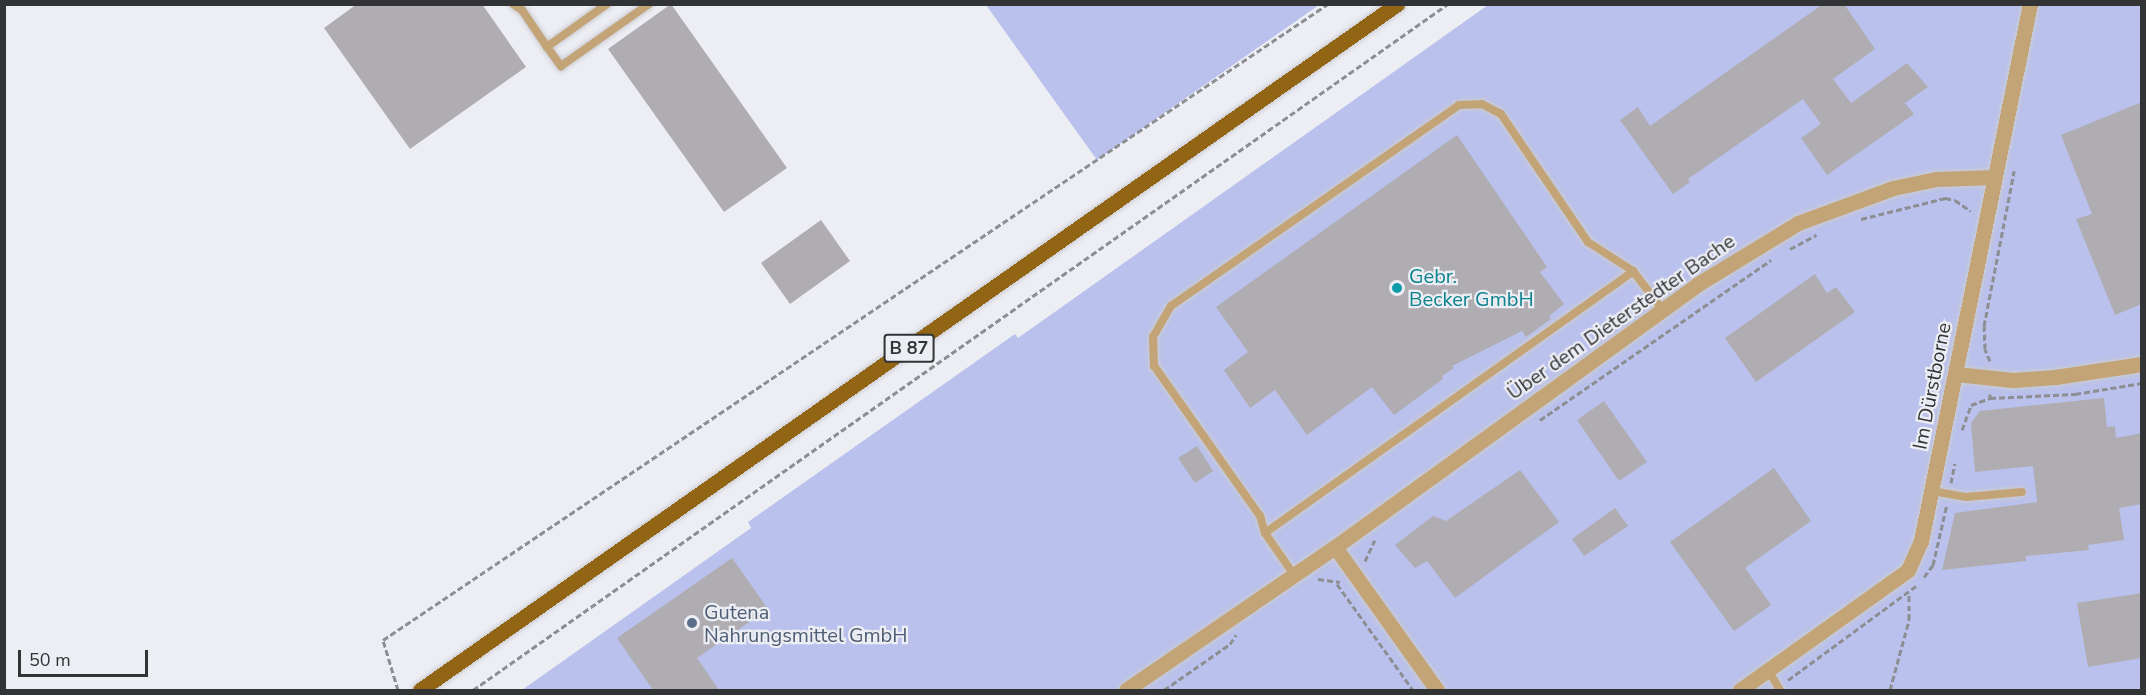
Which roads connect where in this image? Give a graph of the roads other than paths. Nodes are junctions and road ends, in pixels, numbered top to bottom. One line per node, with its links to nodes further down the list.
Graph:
1 (513, 4): 6 (lane)
2 (607, 4): 6 (lane)
3 (649, 4): 6 (lane)
4 (1397, 4): 18 (main road, B 87)
5 (2030, 4): 7 (street, Im Dürstborne)
6 (547, 47)
7 (1994, 177): 9 (street, Über dem Dieterstedter Bache); 11 (street, Im Dürstborne)
8 (1633, 271): 9 (lane); 14 (lane); 14 (lane)
9 (1662, 309): 15 (street, Über dem Dieterstedter Bache)
10 (2142, 364): 11 (street)
11 (1956, 374): 12 (street, Im Dürstborne)
12 (1932, 491): 13 (lane); 17 (street, Im Dürstborne)
13 (2022, 492)
14 (1265, 533): 16 (lane)
15 (1335, 547): 16 (street, Über dem Dieterstedter Bache); 20 (street)
16 (1294, 575): 19 (street, Über dem Dieterstedter Bache)
17 (1768, 670): 21 (street, Im Dürstborne); 22 (lane)
18 (420, 690)
19 (1126, 690)
20 (1437, 690)
21 (1740, 690)
22 (1780, 690)

